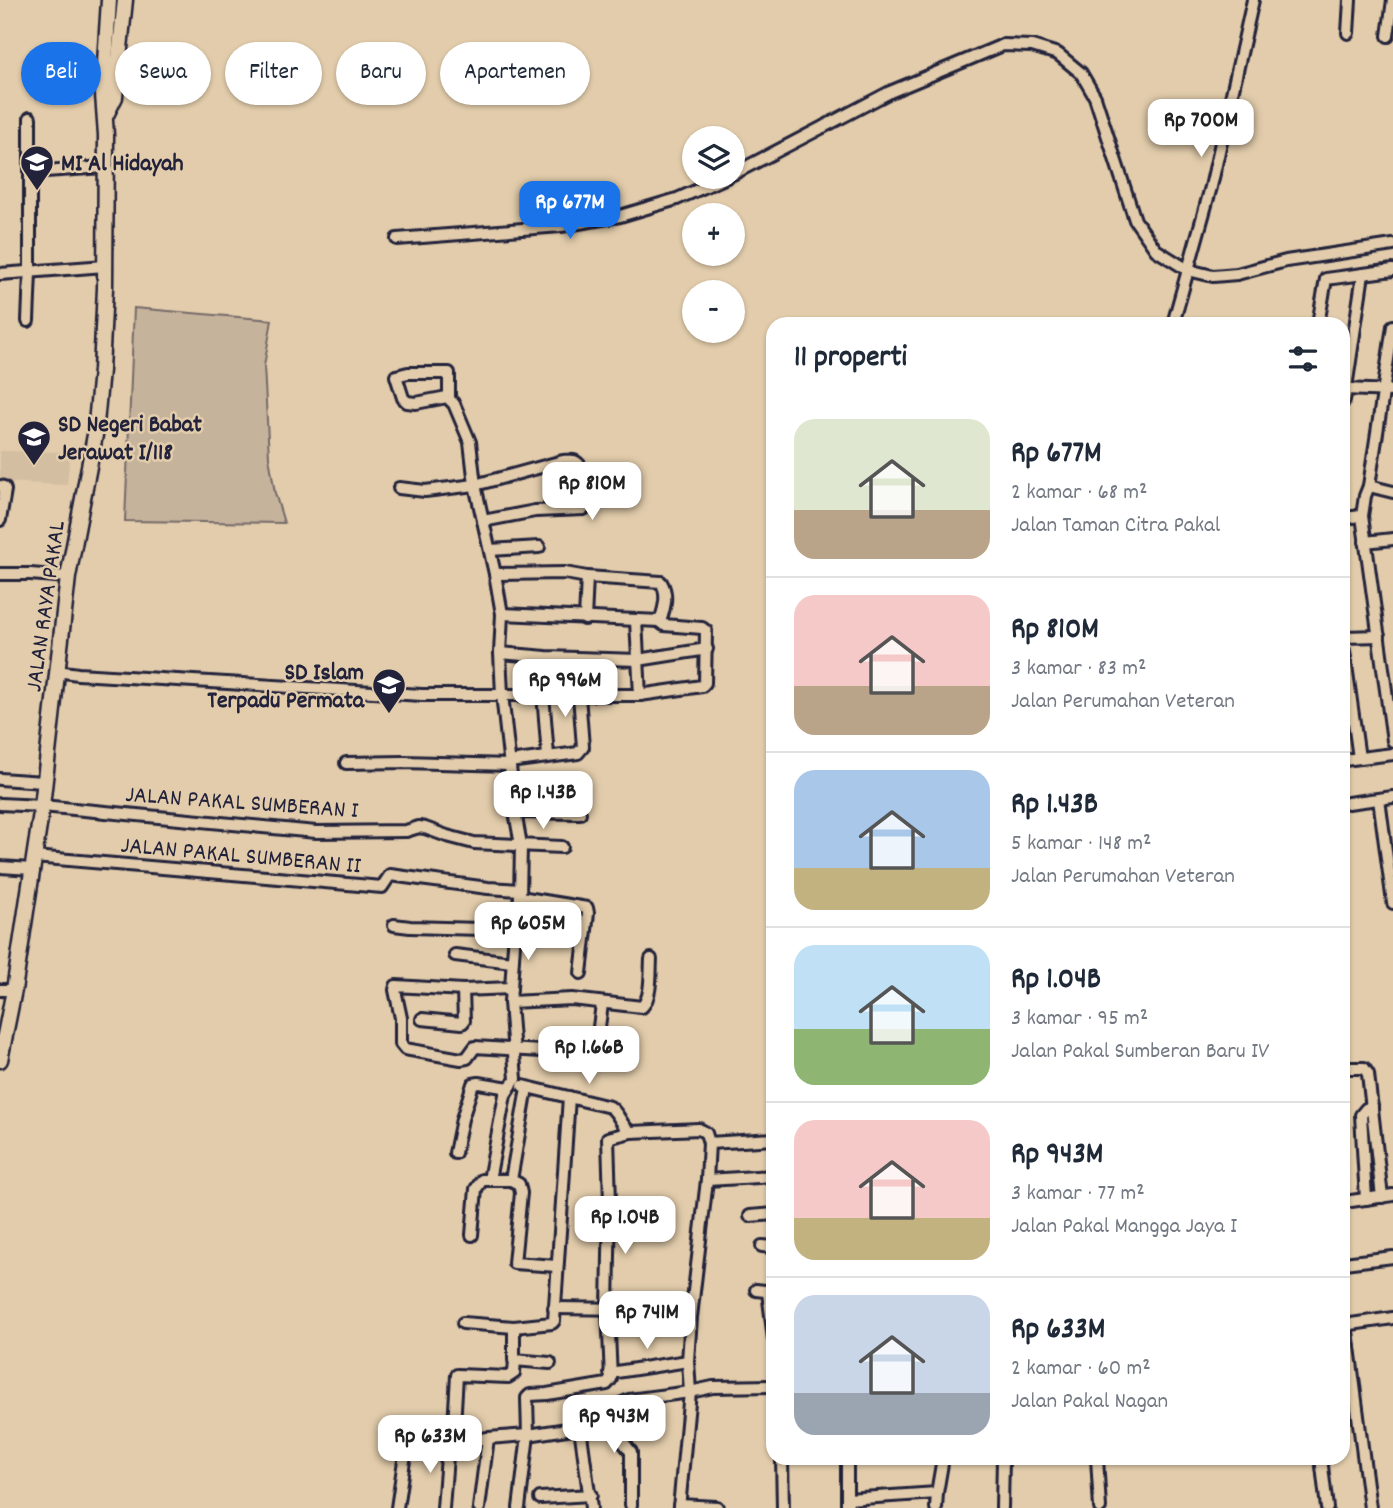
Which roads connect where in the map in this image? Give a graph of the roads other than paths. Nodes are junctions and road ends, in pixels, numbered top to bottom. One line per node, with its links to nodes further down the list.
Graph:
1 (109, 0): 8 (main road)
2 (125, 0): 8 (main road)
3 (1253, 0): 17 (street)
4 (1350, 0): 6 (street)
5 (1393, 0): 7 (street)
6 (1348, 33)
7 (1388, 36)
8 (106, 116): 10 (main road, JALAN RAYA PAKAL)
9 (30, 118): 12 (street)
10 (105, 167): 12 (street); 16 (main road, JALAN RAYA PAKAL)
11 (745, 168): 17 (street)
12 (30, 172): 19 (street)
13 (700, 189): 14 (street)
14 (397, 239)
15 (1393, 245): 17 (street)
16 (105, 266): 19 (street); 45 (main road, JALAN RAYA PAKAL)
17 (1188, 270): 22 (street)
18 (1393, 270): 21 (street)
19 (30, 272): 20 (street); 24 (street)
20 (0, 274)
21 (1363, 274): 23 (street); 26 (street)
22 (1175, 317)
23 (1319, 317)
24 (28, 321)
25 (1393, 326): 28 (street)
26 (1350, 357)
27 (1350, 389): 28 (street)
28 (1388, 391): 32 (street)
29 (449, 398): 29 (street); 30 (street)
30 (475, 485): 33 (street); 38 (street); 38 (street)
31 (0, 486): 37 (street)
32 (1368, 486): 34 (street); 35 (street)
33 (399, 488)
34 (1393, 492)
35 (1362, 516): 36 (street); 40 (street)
36 (1350, 517)
37 (0, 520)
38 (483, 520): 42 (street)
39 (1393, 538): 40 (street)
40 (1365, 542): 51 (street)
41 (539, 547): 42 (street)
42 (490, 550): 44 (street)
43 (0, 574): 45 (street)
44 (495, 574): 46 (street); 47 (street)
45 (68, 577): 56 (main road, JALAN RAYA PAKAL)
46 (587, 577): 48 (street); 50 (street)
47 (502, 614): 48 (street); 54 (street)
48 (585, 619): 49 (street)
49 (636, 621): 50 (street); 55 (street)
50 (660, 621): 53 (street)
51 (1379, 636): 52 (street); 62 (street)
52 (1350, 637)
53 (707, 649): 55 (street); 61 (street)
54 (499, 653): 55 (street); 57 (street)
55 (638, 660): 61 (street)
56 (68, 673): 57 (street); 70 (main road, JALAN RAYA PAKAL)
57 (502, 694): 58 (street); 68 (street)
58 (543, 694): 60 (street); 64 (street)
59 (1350, 694): 65 (street)
60 (579, 695): 61 (street); 64 (street)
61 (640, 695)
62 (1393, 741)
63 (1393, 754): 65 (street)
64 (548, 756): 68 (street)
65 (1359, 758): 66 (street)
66 (1350, 759)
67 (346, 763): 68 (street)
68 (509, 763): 76 (street)
69 (0, 779): 70 (street)
70 (43, 782): 75 (main road, JALAN RAYA PAKAL)
71 (1393, 797): 72 (street)
72 (1378, 799): 73 (street); 83 (street)
73 (1350, 803)
74 (0, 804): 75 (street, JALAN PAKAL SUMBERAN I)
75 (46, 807): 78 (street, JALAN PAKAL SUMBERAN I); 80 (main road, JALAN RAYA PAKAL)
76 (515, 812): 77 (street); 78 (street)
77 (580, 813)
78 (521, 845): 79 (street, JALAN PAKAL SUMBERAN I); 82 (street)
79 (562, 847)
80 (33, 863): 81 (street); 82 (street, JALAN PAKAL SUMBERAN II); 91 (main road, JALAN RAYA PAKAL)
81 (0, 867)
82 (520, 894): 85 (street); 89 (street)
83 (1393, 903)
84 (394, 925): 85 (street)
85 (514, 930): 88 (street)
86 (455, 955): 88 (street)
87 (651, 959): 94 (street)
88 (512, 962): 90 (street)
89 (581, 973)
90 (511, 988): 92 (street); 93 (street)
91 (7, 990): 97 (main road, JALAN RAYA PAKAL)
92 (463, 990): 95 (street); 96 (street)
93 (510, 1002): 94 (street); 96 (street)
94 (602, 1004): 96 (street)
95 (422, 1018)
96 (515, 1048): 99 (street)
97 (0, 1060)
98 (1350, 1068): 102 (street)
99 (513, 1083): 100 (street); 106 (street); 108 (street)
100 (527, 1088): 101 (street); 109 (street)
101 (569, 1097): 103 (street); 119 (street)
102 (1372, 1107): 111 (street); 112 (street)
103 (631, 1132): 105 (street); 123 (street)
104 (766, 1139): 105 (street)
105 (709, 1143): 110 (street)
106 (455, 1153)
107 (766, 1176): 110 (street)
108 (488, 1180): 109 (street); 116 (street)
109 (512, 1180): 119 (street)
110 (707, 1180): 130 (street)
111 (1388, 1196): 112 (street)
112 (1366, 1199): 113 (street)
113 (1350, 1201)
114 (766, 1215): 115 (street)
115 (750, 1216)
116 (472, 1235)
117 (1393, 1257): 118 (street)
118 (1350, 1261)
119 (557, 1266): 122 (street)
120 (755, 1290): 121 (street)
121 (766, 1291)
122 (554, 1308): 123 (street); 128 (street)
123 (608, 1309): 124 (street); 133 (street)
124 (629, 1309)
125 (1393, 1321): 127 (street)
126 (463, 1323): 128 (street)
127 (1350, 1324)
128 (514, 1326): 129 (street)
129 (515, 1360): 132 (street); 139 (street)
130 (688, 1361): 133 (street); 135 (street)
131 (1350, 1361): 164 (street)
132 (550, 1363)
133 (610, 1373): 138 (street)
134 (766, 1386): 135 (street)
135 (690, 1392): 136 (street); 152 (street)
136 (613, 1407): 137 (street); 151 (street)
137 (580, 1427): 138 (street); 148 (street)
138 (528, 1431): 140 (street); 157 (street)
139 (452, 1437): 140 (street); 154 (street); 155 (street)
140 (488, 1438): 156 (street)
141 (782, 1465): 159 (street)
142 (847, 1465): 150 (street)
143 (942, 1465): 147 (street)
144 (1003, 1465): 161 (street)
145 (1097, 1465): 162 (street)
146 (1322, 1465): 163 (street)
147 (937, 1493): 150 (street); 160 (street)
148 (591, 1496): 149 (street); 158 (street)
149 (540, 1497)
150 (847, 1503)
151 (631, 1505)
152 (679, 1507): 153 (street)
153 (717, 1507)
154 (397, 1508)
155 (443, 1508)
156 (479, 1508)
157 (519, 1508)
158 (591, 1508)
159 (783, 1508)
160 (936, 1508)
161 (1002, 1508)
162 (1100, 1508)
163 (1327, 1508)
164 (1370, 1508)

